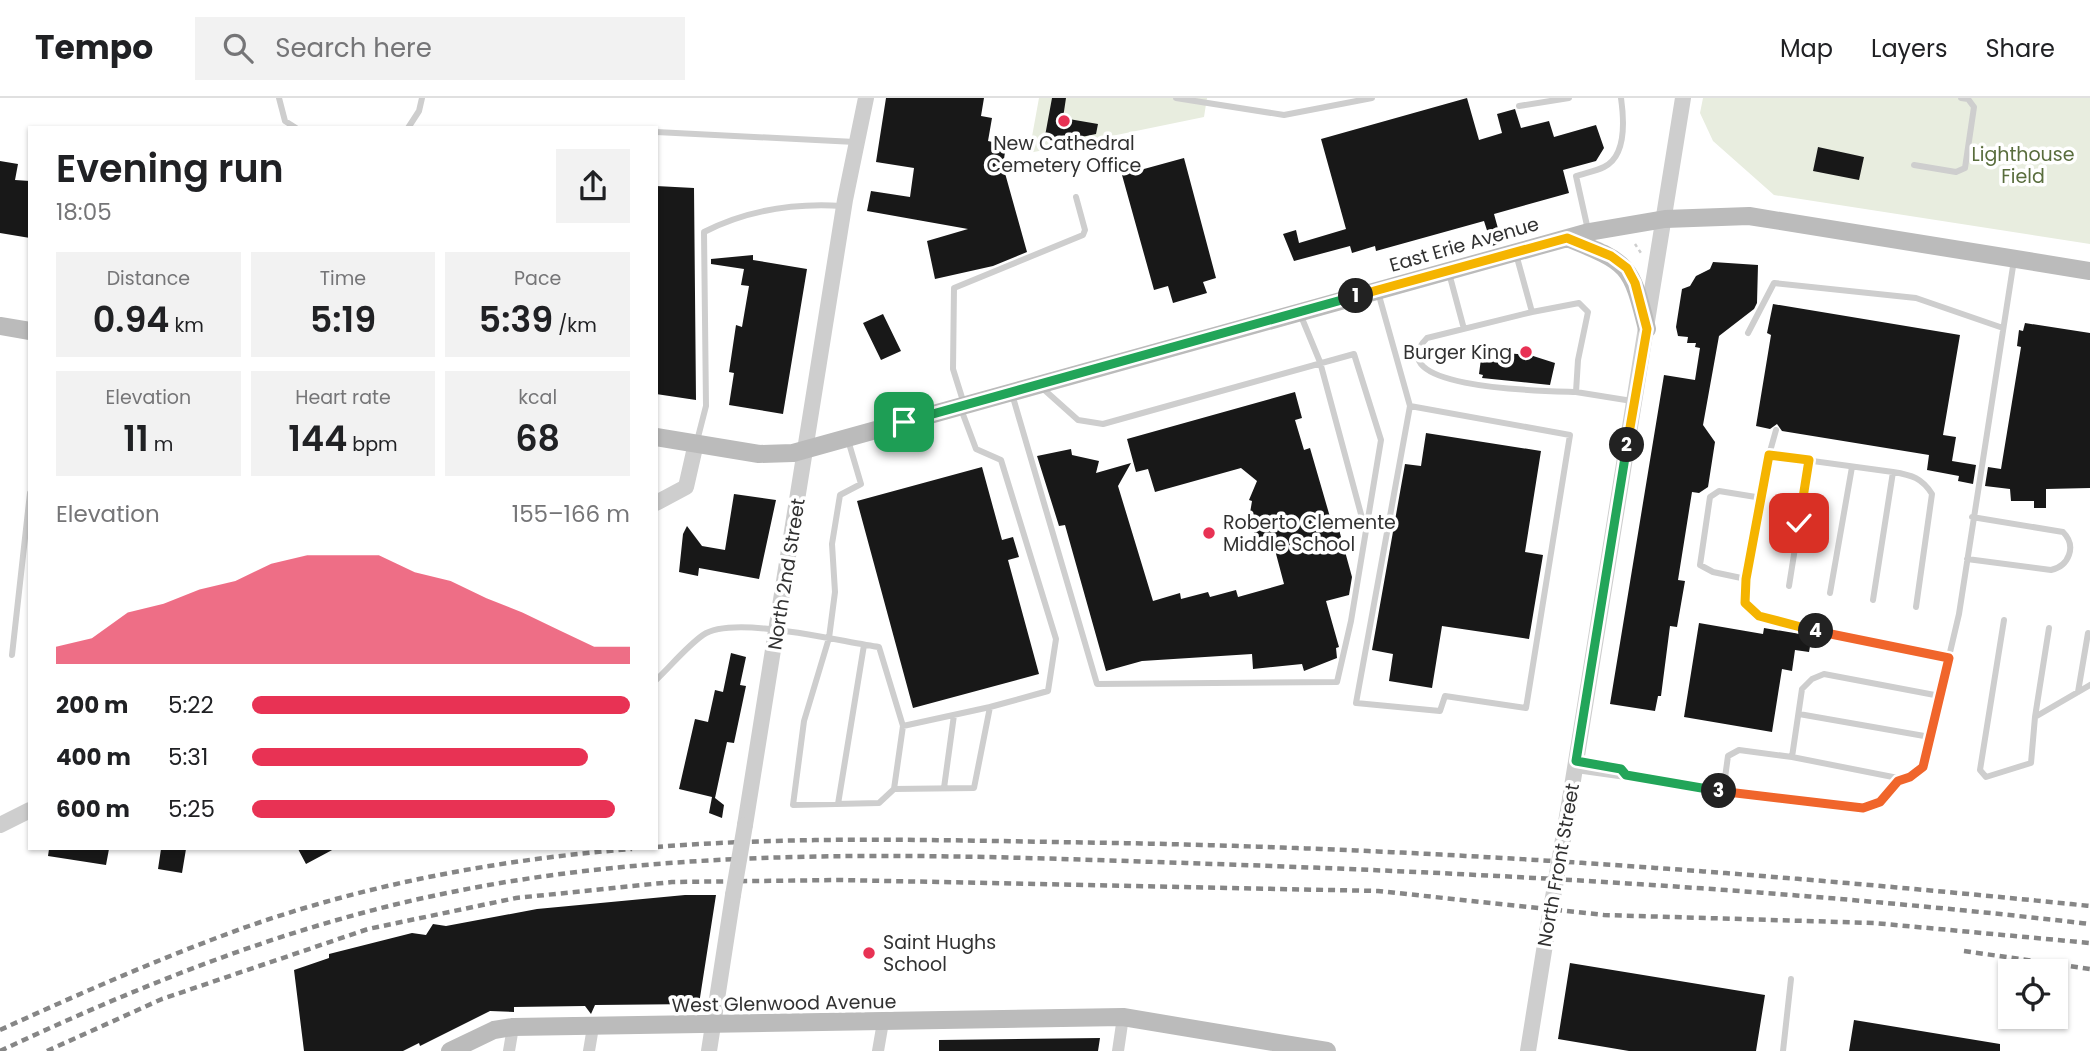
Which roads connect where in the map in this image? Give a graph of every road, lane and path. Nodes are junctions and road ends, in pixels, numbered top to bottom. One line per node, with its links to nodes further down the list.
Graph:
1 (279, 98): 11 (lane)
2 (422, 98): 12 (lane)
3 (866, 98): 14 (street, North 2nd Street)
4 (1176, 98): 5 (lane)
5 (1372, 98)
6 (1569, 98): 10 (lane)
7 (1621, 98): 19 (lane)
8 (1683, 98): 18 (street, North Front Street)
9 (1961, 98): 15 (lane)
10 (1519, 106)
11 (293, 126)
12 (409, 126)
13 (658, 132): 14 (lane)
14 (857, 142): 17 (street, North 2nd Street)
15 (1914, 165)
16 (1076, 197): 41 (lane)
17 (844, 206): 46 (lane); 47 (street, North 2nd Street)
18 (1665, 219): 19 (main road, East Erie Avenue); 24 (main road, East Erie Avenue); 33 (street, North Front Street)
19 (1589, 232): 20 (main road, East Erie Avenue)
20 (1567, 238): 22 (main road, East Erie Avenue); 33 (main road)
21 (1635, 244): 23 (path)
22 (1516, 252): 25 (main road, East Erie Avenue); 29 (lane)
23 (1643, 256)
24 (2014, 258): 26 (main road, East Erie Avenue); 31 (lane)
25 (1448, 271): 27 (main road, East Erie Avenue); 32 (lane)
26 (2090, 271)
27 (1377, 290): 28 (main road, East Erie Avenue); 42 (lane)
28 (1299, 312): 36 (lane); 37 (main road, East Erie Avenue)
29 (1532, 313): 32 (lane); 39 (lane)
30 (0, 326): 34 (main road)
31 (2003, 328): 35 (lane); 55 (lane)
32 (1464, 329): 39 (lane)
33 (1647, 329): 40 (street, North Front Street)
34 (28, 331)
35 (1748, 333)
36 (1320, 362): 37 (lane); 56 (lane); 56 (lane)
37 (1040, 384): 38 (main road, East Erie Avenue)
38 (1011, 392): 41 (main road, East Erie Avenue); 56 (lane)
39 (1576, 392): 40 (lane)
40 (1634, 402): 82 (street, North Front Street)
41 (963, 406): 45 (main road, East Erie Avenue); 75 (lane)
42 (1410, 406): 42 (lane)
43 (1776, 430): 48 (lane)
44 (658, 437): 46 (main road, East Erie Avenue)
45 (848, 438): 47 (main road, East Erie Avenue); 67 (lane)
46 (696, 443): 47 (main road, East Erie Avenue); 53 (street)
47 (805, 450): 65 (street, North 2nd Street)
48 (1769, 455): 49 (lane); 52 (lane)
49 (1809, 460): 50 (lane); 59 (lane)
50 (1852, 467): 51 (lane); 60 (lane)
51 (1894, 472): 61 (lane); 62 (lane)
52 (1762, 498): 58 (lane); 58 (lane)
53 (658, 502)
54 (28, 511): 69 (lane)
55 (1972, 516): 57 (lane); 57 (lane)
56 (1366, 531)
57 (1968, 559): 70 (lane)
58 (1746, 579): 70 (lane)
59 (1789, 586)
60 (1830, 593)
61 (1873, 600)
62 (1916, 607)
63 (2004, 620): 78 (lane)
64 (2049, 628): 78 (lane)
65 (776, 631): 67 (lane); 71 (lane); 91 (street, North 2nd Street, bridge)
66 (2088, 633): 73 (lane)
67 (829, 638): 68 (lane); 87 (lane)
68 (864, 645): 79 (lane); 87 (lane)
69 (12, 655)
70 (1949, 658): 74 (lane)
71 (658, 678)
72 (2090, 685): 73 (lane)
73 (2078, 692): 78 (lane)
74 (1940, 696): 76 (lane); 80 (lane)
75 (990, 707): 77 (lane); 84 (lane)
76 (1798, 714): 80 (lane); 81 (lane)
77 (954, 715): 79 (lane); 84 (lane)
78 (2035, 717)
79 (903, 726): 85 (lane)
80 (1930, 737): 83 (lane)
81 (1792, 757): 83 (lane); 86 (lane)
82 (1575, 766): 86 (lane); 101 (street, North Front Street, bridge)
83 (1903, 779): 86 (lane)
84 (944, 788): 85 (lane)
85 (894, 789): 87 (lane)
86 (1723, 792)
87 (838, 804)
88 (1791, 979): 102 (lane)
89 (1123, 1017): 90 (main road, West Glenwood Avenue); 94 (main road, West Glenwood Avenue); 100 (street)
90 (883, 1023): 91 (main road, West Glenwood Avenue); 99 (street)
91 (713, 1025): 93 (main road, West Glenwood Avenue); 98 (street, North 2nd Street)
92 (513, 1027): 93 (main road, West Glenwood Avenue); 95 (main road, West Glenwood Avenue); 96 (street)
93 (593, 1027): 97 (street)
94 (1317, 1050)
95 (450, 1051)
96 (509, 1051)
97 (589, 1051)
98 (709, 1051)
99 (878, 1051)
100 (1118, 1051)
101 (1528, 1051)
102 (1783, 1051)

